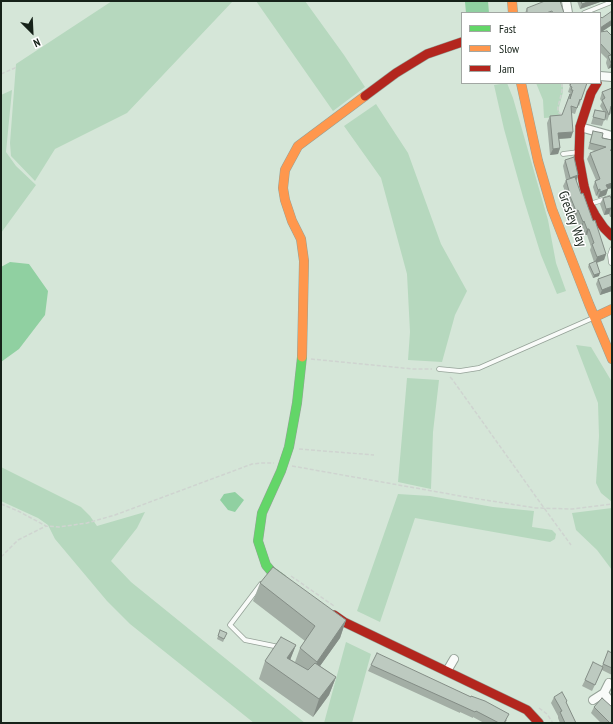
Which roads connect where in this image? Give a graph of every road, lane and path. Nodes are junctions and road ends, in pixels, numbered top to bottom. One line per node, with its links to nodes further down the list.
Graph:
1 (512, 1): 4 (street)
2 (566, 1): 5 (street)
3 (609, 3): 6 (lane)
4 (513, 12)
5 (568, 12)
6 (586, 12)
7 (461, 42): 27 (street)
8 (17, 67): 9 (path)
9 (1, 74)
10 (601, 76): 11 (street)
11 (612, 77)
12 (521, 84): 26 (street, Gresley Way)
13 (562, 84): 15 (path)
14 (596, 84): 16 (street)
15 (569, 117)
16 (580, 127): 17 (street); 18 (street)
17 (612, 136)
18 (579, 152): 19 (lane); 21 (street)
19 (563, 154)
20 (612, 196): 21 (lane)
21 (589, 204): 22 (street)
22 (612, 236)
23 (612, 250): 24 (lane)
24 (611, 263)
25 (612, 310): 26 (street)
26 (595, 317): 28 (street, Gresley Way); 29 (lane)
27 (302, 358): 29 (path); 30 (street)
28 (612, 359)
29 (439, 369): 35 (path)
30 (289, 448): 31 (path); 32 (street)
31 (374, 455)
32 (283, 464): 35 (path); 36 (path); 39 (street)
33 (1, 504): 36 (path)
34 (612, 504): 35 (path)
35 (544, 509): 37 (path)
36 (46, 526): 38 (path)
37 (571, 545)
38 (1, 557)
39 (290, 580): 42 (path)
40 (264, 581): 43 (lane)
41 (326, 609): 45 (street)
42 (338, 609)
43 (279, 647)
44 (454, 659): 45 (street)
45 (447, 671): 50 (street)
46 (609, 683): 47 (street)
47 (604, 693): 48 (street); 49 (street)
48 (593, 700)
49 (612, 704)
50 (539, 723)

